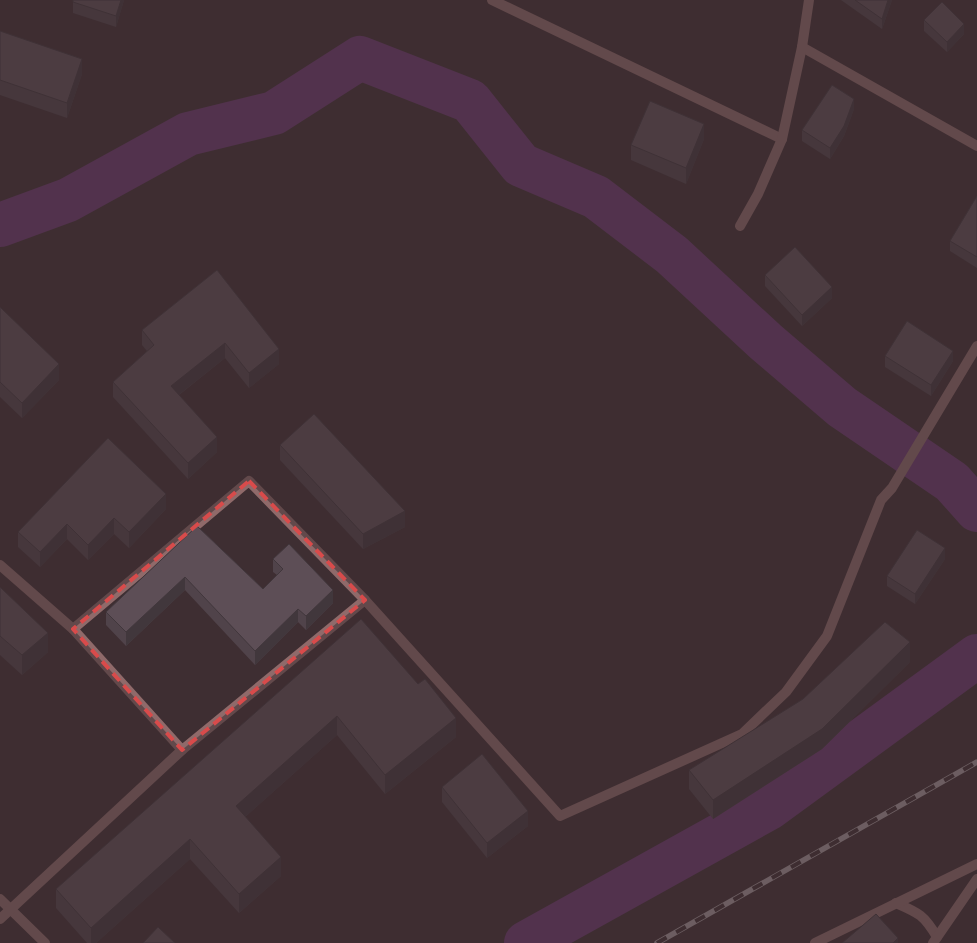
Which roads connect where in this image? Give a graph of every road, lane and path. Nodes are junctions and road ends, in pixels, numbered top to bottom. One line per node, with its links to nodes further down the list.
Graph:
1 (492, 0): 4 (street)
2 (809, 0): 3 (street)
3 (802, 47): 4 (street); 5 (street)
4 (782, 139): 6 (street)
5 (977, 146)
6 (740, 226)
7 (977, 346): 9 (street)
8 (0, 564): 10 (street)
9 (364, 600): 10 (street); 11 (street)
10 (73, 629): 11 (street)
11 (182, 750): 16 (street)
12 (977, 864): 15 (street)
13 (977, 879): 18 (street)
14 (0, 898): 16 (street)
15 (896, 904): 18 (street); 20 (street)
16 (10, 909): 17 (street); 19 (street)
17 (0, 919)
18 (935, 940)
19 (45, 943)
20 (816, 943)

